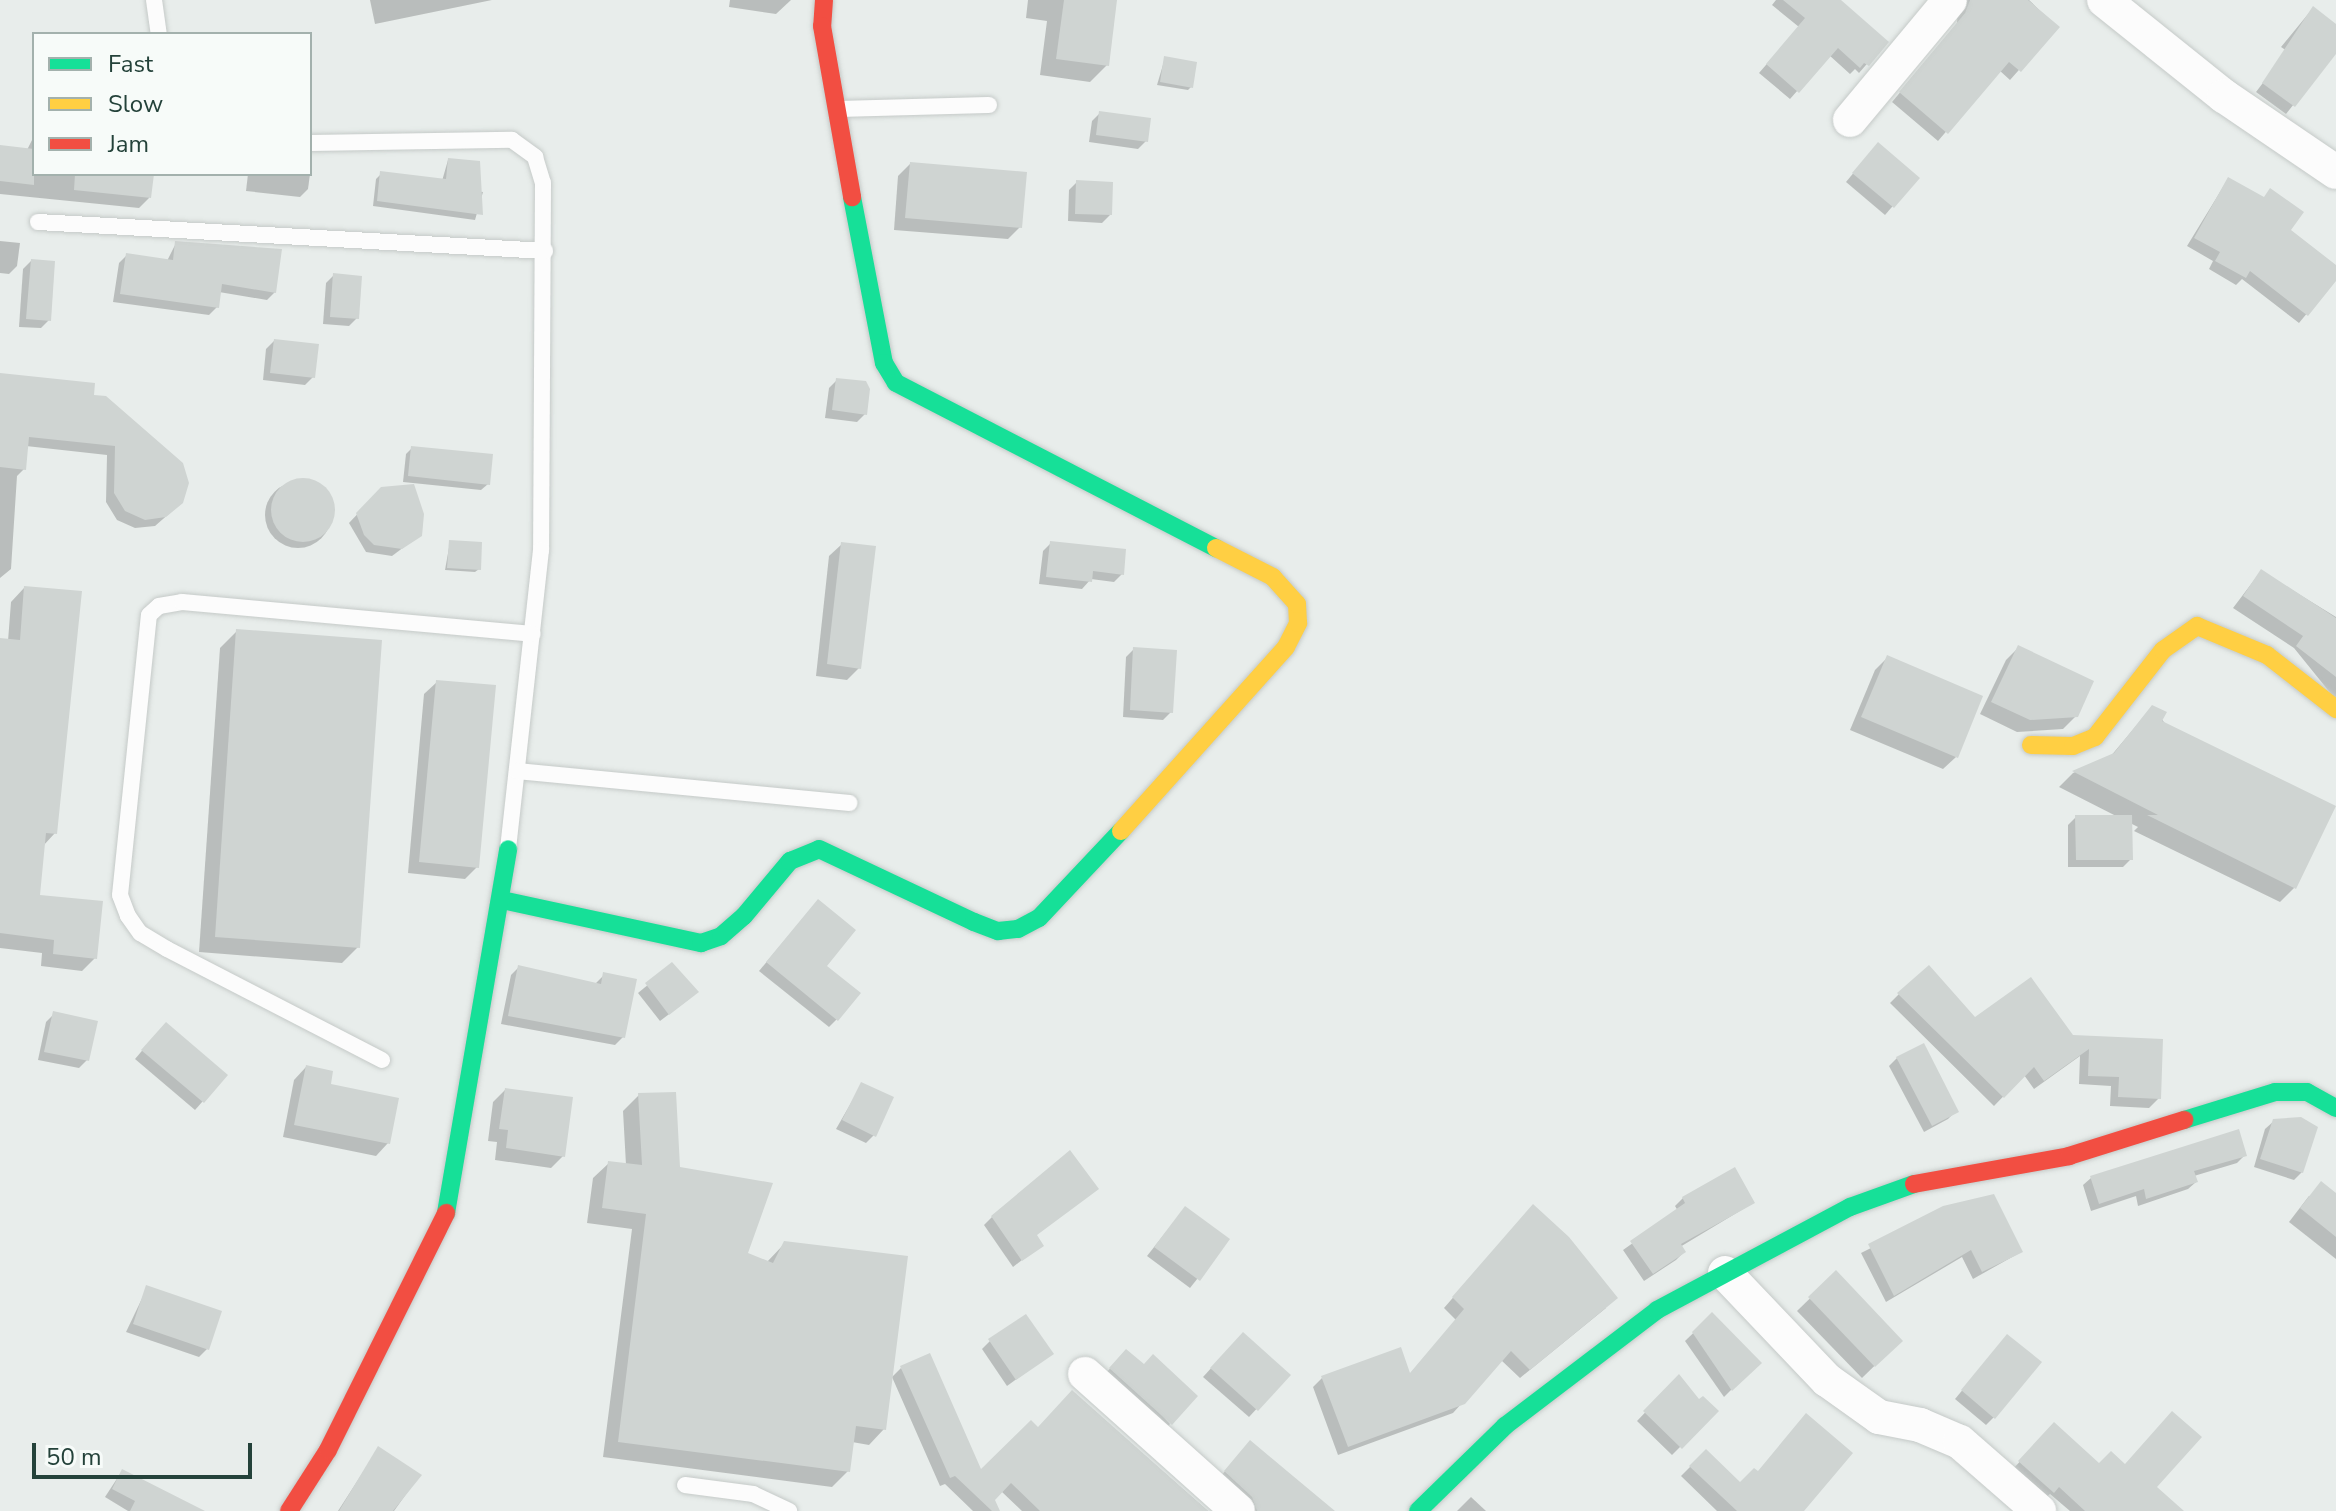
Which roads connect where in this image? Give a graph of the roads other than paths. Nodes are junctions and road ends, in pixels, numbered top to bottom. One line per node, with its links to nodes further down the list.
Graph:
1 (154, 0): 5 (lane)
2 (824, 0): 7 (street)
3 (1950, 0): 8 (street)
4 (2104, 0): 10 (street)
5 (159, 32)
6 (989, 105): 7 (lane)
7 (836, 109): 19 (street)
8 (1850, 120)
9 (312, 143): 12 (lane)
10 (2336, 172)
11 (38, 222): 12 (lane)
12 (545, 251): 13 (lane)
13 (533, 634): 16 (lane); 20 (lane)
14 (2336, 709): 15 (street)
15 (2031, 745)
16 (517, 771): 17 (lane); 18 (lane)
17 (849, 803)
18 (508, 849): 19 (street)
19 (502, 900): 25 (street)
20 (382, 1060)
21 (2333, 1100): 22 (street)
22 (1725, 1273): 28 (street); 29 (street)
23 (1085, 1374): 27 (street)
24 (685, 1485): 26 (lane)
25 (289, 1511)
26 (789, 1511)
27 (1238, 1511)
28 (1418, 1511)
29 (2039, 1511)

